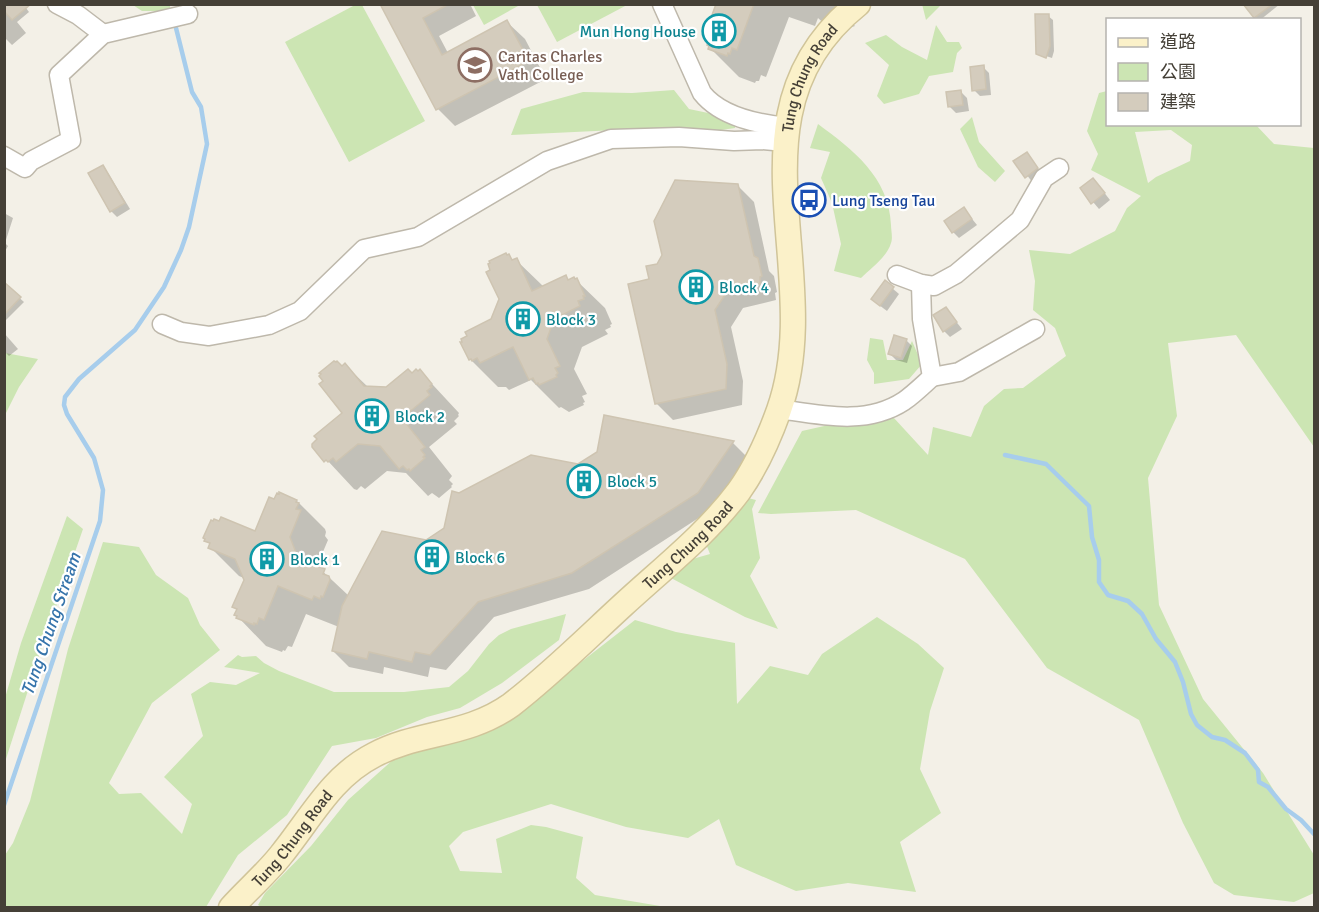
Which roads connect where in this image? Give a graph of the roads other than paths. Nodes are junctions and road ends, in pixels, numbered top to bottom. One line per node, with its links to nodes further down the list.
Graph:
1 (57, 4): 4 (street)
2 (662, 4): 7 (street)
3 (858, 4): 7 (main road, Tung Chung Road)
4 (78, 10): 6 (street)
5 (177, 17): 6 (street)
6 (103, 34): 8 (street)
7 (786, 135): 12 (street); 15 (main road, Tung Chung Road)
8 (4, 156)
9 (1059, 168): 11 (street)
10 (897, 275): 11 (street)
11 (921, 284): 14 (street)
12 (162, 324)
13 (1035, 329): 14 (street)
14 (932, 377): 15 (street)
15 (780, 409): 16 (main road, Tung Chung Road)
16 (231, 908)

